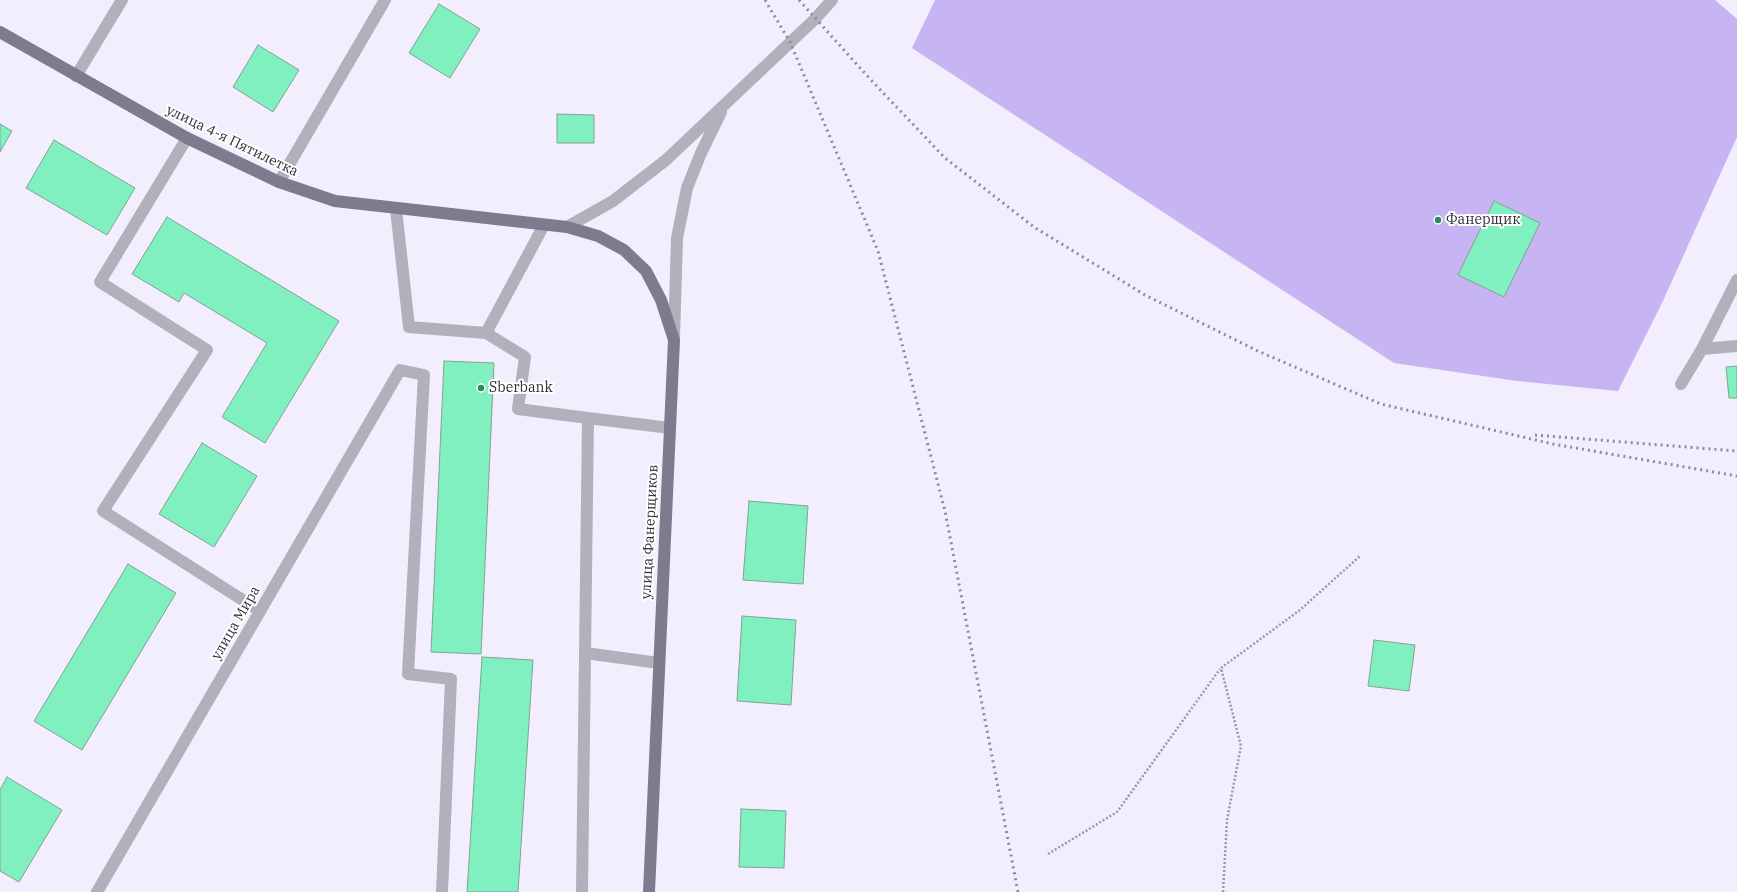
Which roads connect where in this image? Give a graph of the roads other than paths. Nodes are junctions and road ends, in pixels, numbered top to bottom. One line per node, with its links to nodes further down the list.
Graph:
1 (122, 0): 5 (street)
2 (385, 0): 8 (street)
3 (832, 0): 6 (street)
4 (0, 32): 5 (main road, улица 4-я Пятилетка)
5 (76, 76): 7 (main road, улица 4-я Пятилетка)
6 (724, 106): 11 (street); 14 (street)
7 (187, 138): 8 (main road, улица 4-я Пятилетка); 20 (street)
8 (279, 182): 9 (main road, улица 4-я Пятилетка)
9 (396, 209): 10 (main road, улица 4-я Пятилетка); 13 (street)
10 (544, 225): 11 (main road, улица 4-я Пятилетка); 13 (street)
11 (567, 227): 14 (main road, улица Фанерщиков)
12 (1737, 280): 16 (street)
13 (486, 332): 18 (street)
14 (674, 340): 19 (main road, улица Фанерщиков)
15 (1737, 346): 16 (street)
16 (1702, 349): 17 (street)
17 (1681, 384)
18 (588, 418): 19 (street); 21 (street)
19 (670, 428): 22 (main road, улица Фанерщиков)
20 (260, 611): 23 (street, улица Мира); 24 (street, улица Мира)
21 (585, 653): 22 (street); 25 (street)
22 (659, 663): 26 (main road, улица Фанерщиков)
23 (97, 892)
24 (442, 892)
25 (582, 892)
26 (649, 892)

